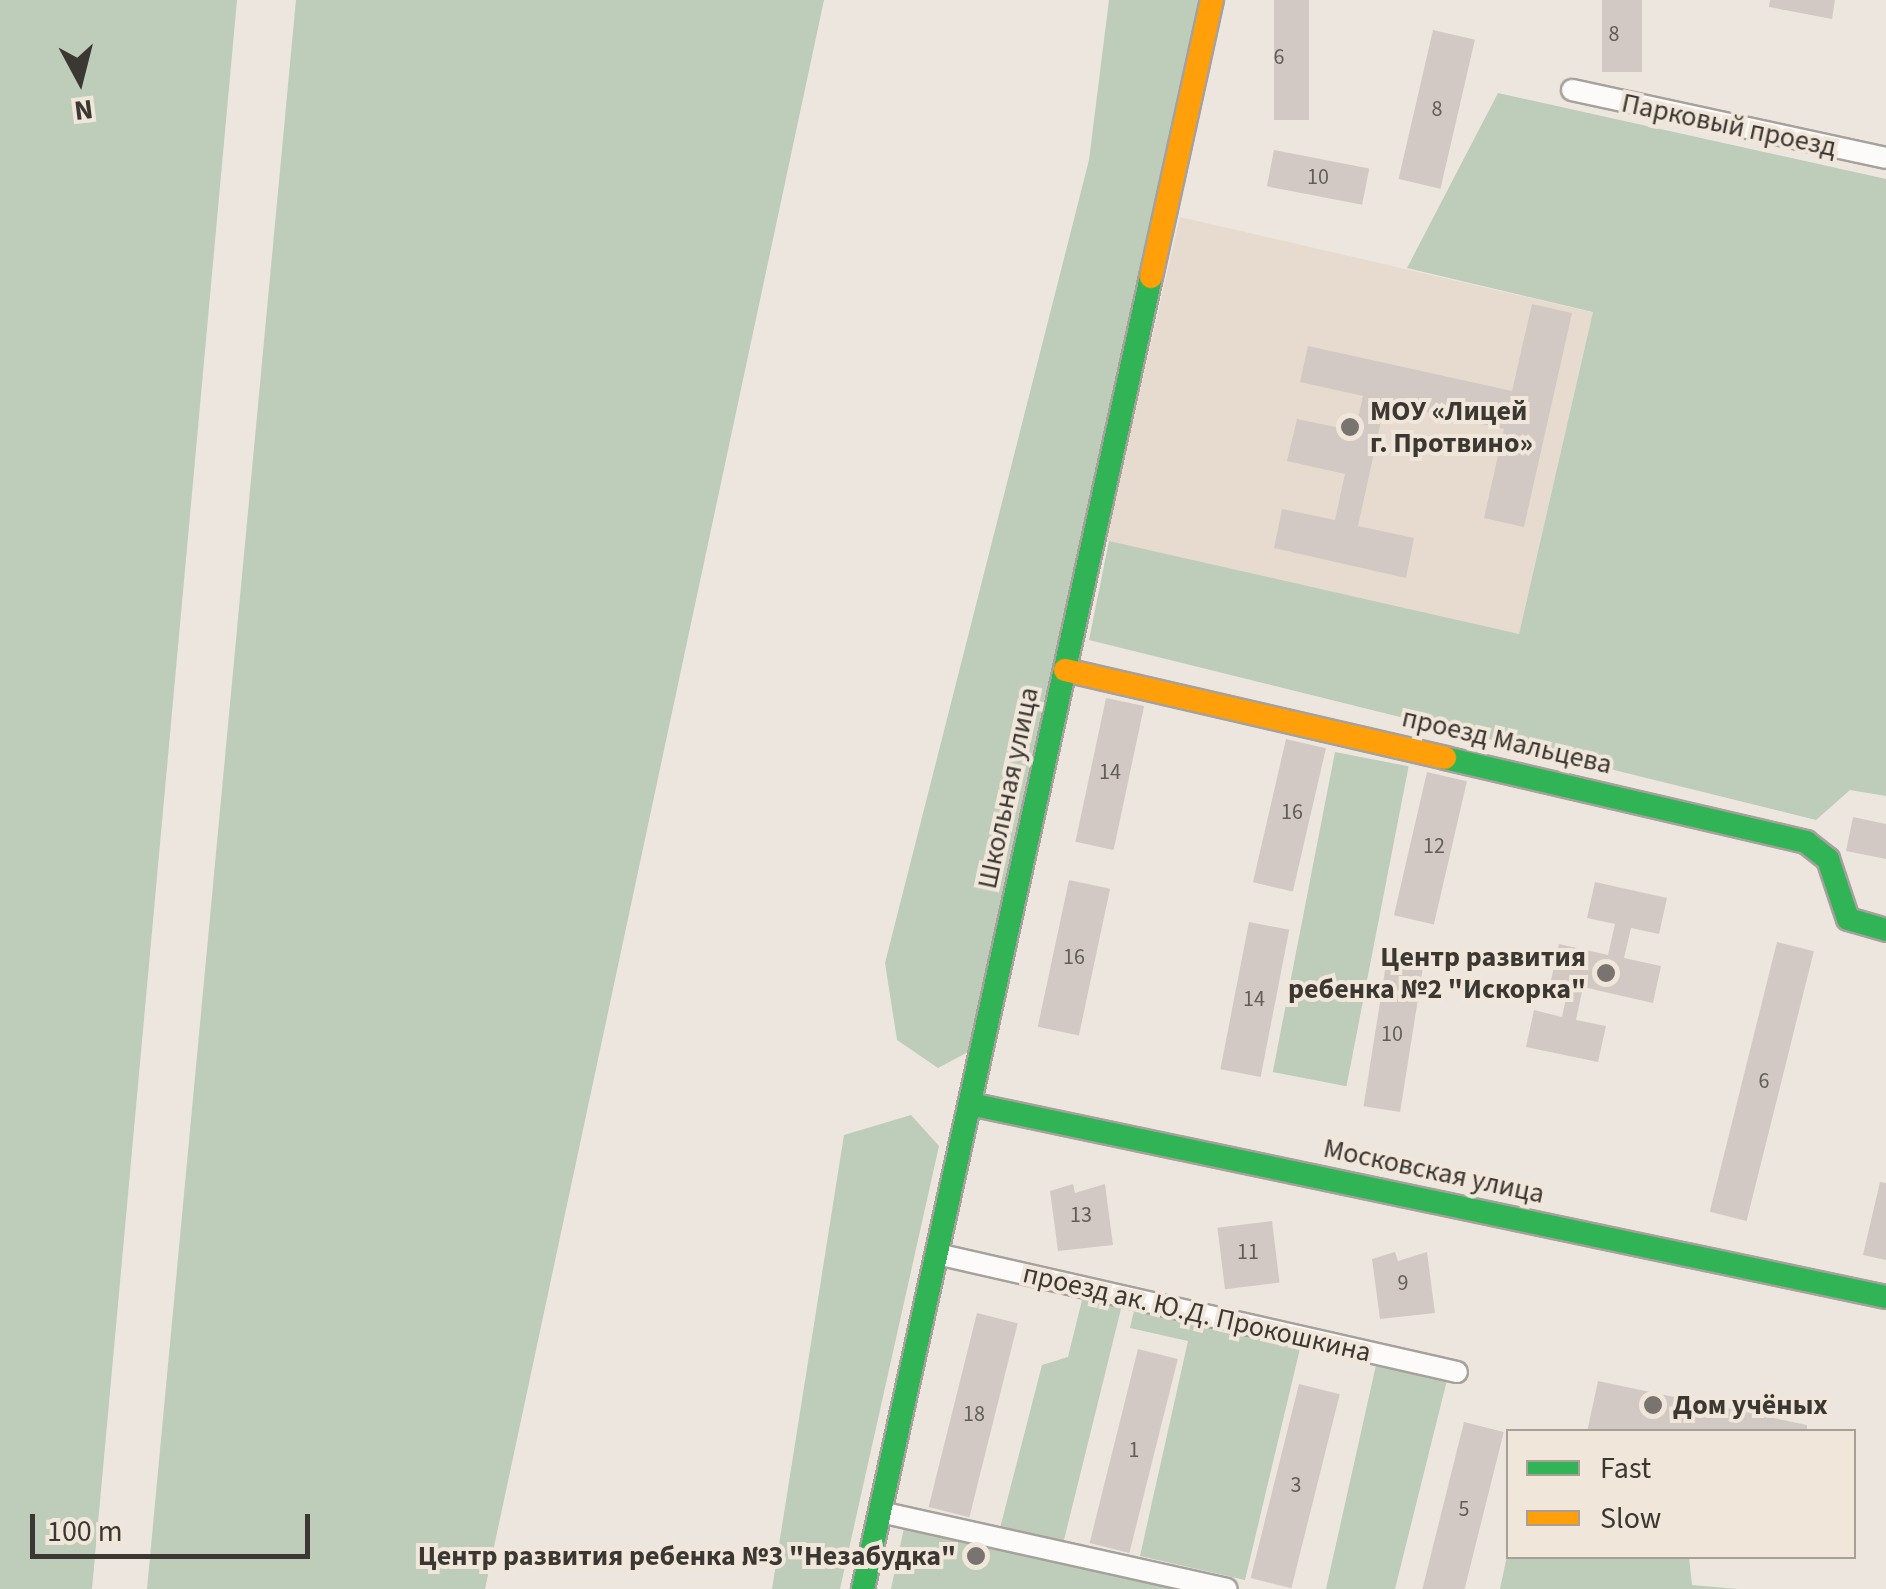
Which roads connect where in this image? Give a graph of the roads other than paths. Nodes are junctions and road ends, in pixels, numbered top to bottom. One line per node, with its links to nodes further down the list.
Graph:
1 (1212, 0): 4 (street, Школьная улица)
2 (1572, 90): 3 (street, Парковый проезд)
3 (1886, 158)
4 (1065, 670): 5 (street, проезд Мальцева); 6 (street, Школьная улица)
5 (1886, 930)
6 (970, 1104): 7 (street, Школьная улица); 8 (street, Московская улица)
7 (937, 1254): 9 (street, проезд ак. Ю.Д. Прокошкина); 10 (street, Школьная улица)
8 (1886, 1297)
9 (1457, 1372)
10 (880, 1512): 11 (street, Школьная улица); 12 (street)
11 (863, 1589)
12 (1228, 1589)

